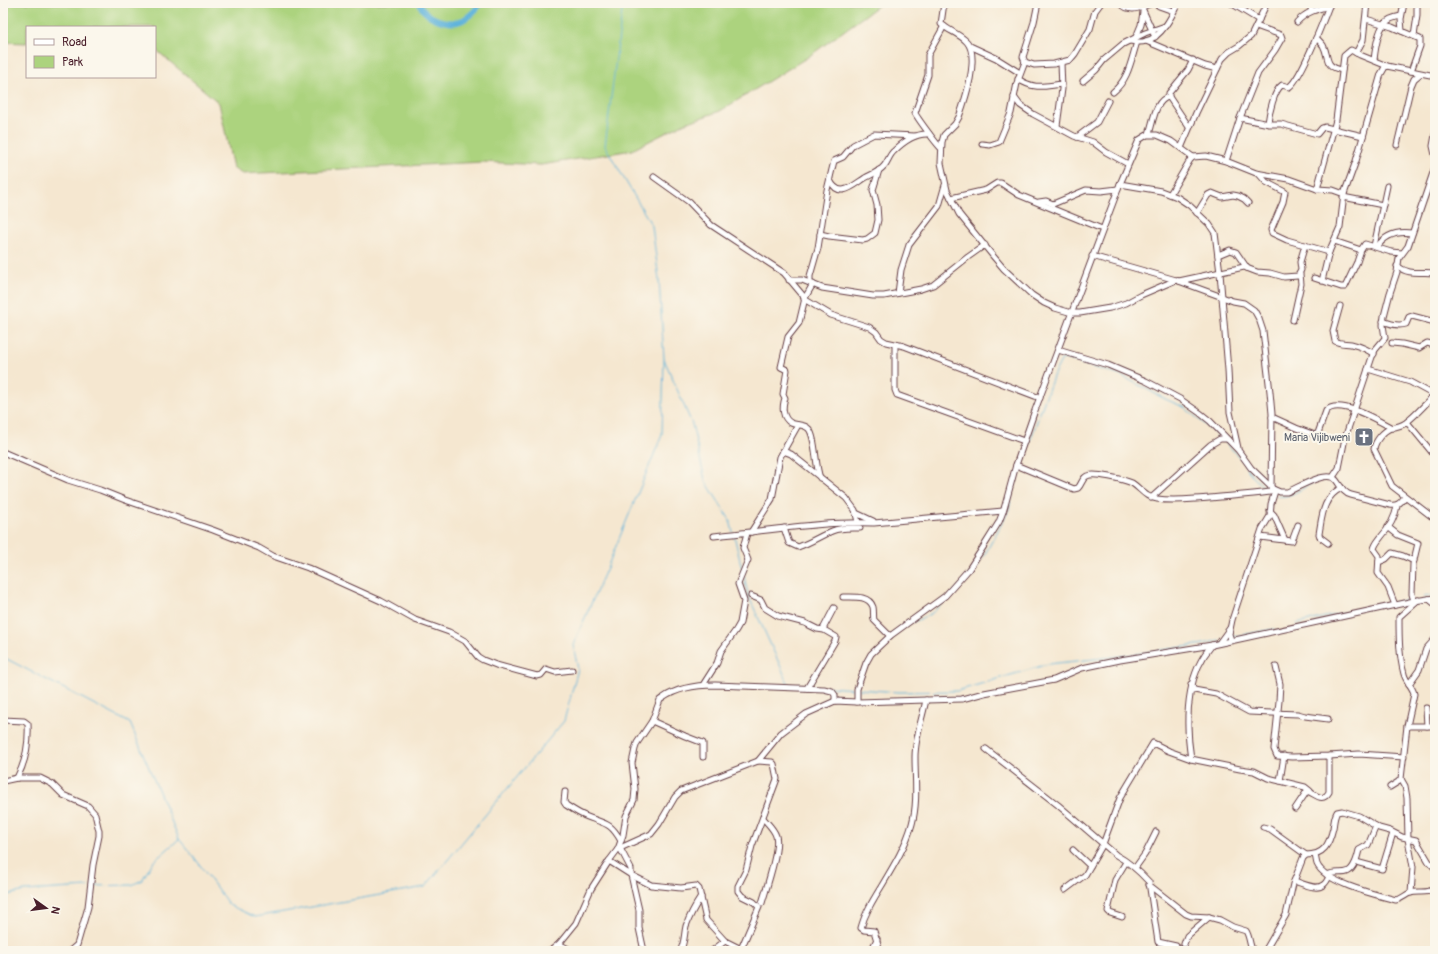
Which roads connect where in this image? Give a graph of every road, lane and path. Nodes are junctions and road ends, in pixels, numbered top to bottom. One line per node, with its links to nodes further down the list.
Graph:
1 (944, 3): 24 (street)
2 (1038, 3): 38 (street)
3 (1101, 3): 39 (street)
4 (1120, 3): 15 (street)
5 (1154, 3): 15 (street); 18 (street)
6 (1178, 3): 18 (street)
7 (1231, 3): 16 (street)
8 (1246, 3): 16 (street)
9 (1267, 3): 21 (street)
10 (1308, 3): 17 (street)
11 (1367, 3): 20 (street)
12 (1404, 3): 19 (street)
13 (1417, 3): 29 (street)
14 (1330, 4): 17 (street); 31 (street)
15 (1143, 9): 27 (street); 32 (street)
16 (1244, 10): 21 (street)
17 (1312, 10): 22 (street)
18 (1173, 12): 25 (street)
19 (1401, 16): 23 (street); 28 (street)
20 (1366, 19): 23 (street); 35 (street)
21 (1259, 20): 26 (street)
22 (1297, 22)
23 (1384, 24): 28 (street); 37 (street)
24 (944, 26): 34 (street); 58 (street)
25 (1165, 26): 27 (street); 30 (street)
26 (1256, 26): 41 (street); 53 (street)
27 (1151, 30): 30 (street); 32 (street)
28 (1402, 31): 29 (street)
29 (1414, 36): 43 (street)
30 (1155, 37): 33 (street)
31 (1316, 38): 42 (street); 54 (street)
32 (1136, 40): 33 (street); 47 (street); 49 (street)
33 (1146, 41): 36 (street)
34 (970, 46): 45 (street); 66 (street)
35 (1356, 53): 37 (street); 42 (street)
36 (1193, 60): 41 (street); 51 (street)
37 (1374, 60): 40 (street)
38 (1025, 62): 39 (street); 45 (street)
39 (1061, 63): 48 (street)
40 (1388, 66): 43 (street); 62 (street)
41 (1217, 69): 56 (street)
42 (1342, 70): 57 (street)
43 (1411, 71): 44 (street)
44 (1420, 74): 46 (street); 65 (street)
45 (1019, 76): 48 (street); 50 (street)
46 (1435, 76)
47 (1082, 81)
48 (1062, 84): 55 (street)
49 (1113, 92)
50 (1014, 97): 55 (street); 64 (street)
51 (1169, 97): 56 (street); 59 (street)
52 (1108, 101): 63 (street)
53 (1240, 118): 54 (street); 70 (street)
54 (1268, 124): 57 (street)
55 (1057, 126): 63 (street)
56 (1189, 127): 67 (street)
57 (1334, 130): 62 (street); 81 (street)
58 (930, 134): 61 (street); 66 (street)
59 (1149, 134): 67 (street); 71 (street)
60 (1435, 135): 68 (street)
61 (916, 136): 73 (street); 76 (street)
62 (1363, 136): 84 (street)
63 (1077, 137): 71 (street)
64 (982, 144)
65 (1397, 145)
66 (941, 148): 77 (street)
67 (1181, 148): 69 (street)
68 (1435, 155)
69 (1193, 157): 70 (street); 83 (street)
70 (1226, 161): 74 (street)
71 (1128, 164): 78 (street)
72 (1435, 167): 91 (street)
73 (879, 170): 80 (street); 92 (street)
74 (1259, 174): 81 (street); 95 (street)
75 (654, 177): 108 (street)
76 (830, 180): 80 (street); 82 (street)
77 (946, 185): 85 (street); 112 (street)
78 (1119, 186): 83 (street); 86 (street); 90 (street)
79 (1387, 186): 88 (street)
80 (836, 189): 82 (street)
81 (1317, 189): 84 (street)
82 (826, 194): 92 (street)
83 (1170, 194): 89 (street)
84 (1343, 196): 88 (street); 93 (street)
85 (951, 198): 86 (street); 94 (street)
86 (1037, 202): 90 (street)
87 (1248, 203): 89 (street)
88 (1384, 205): 96 (street)
89 (1197, 213): 100 (street)
90 (1102, 229): 101 (street)
91 (1412, 233): 96 (street); 99 (street)
92 (820, 234): 111 (street)
93 (1334, 241): 97 (street); 98 (street)
94 (985, 245): 112 (street); 116 (street)
95 (1305, 245): 98 (street); 106 (street)
96 (1375, 247): 97 (street); 99 (street)
97 (1361, 250): 110 (street)
98 (1329, 252): 110 (street)
99 (1402, 253): 102 (street)
100 (1218, 255): 103 (street); 104 (street)
101 (1092, 256): 109 (street); 116 (street)
102 (1398, 266): 105 (street); 118 (street)
103 (1247, 268): 104 (street); 106 (street)
104 (1220, 273): 109 (street); 113 (street)
105 (1435, 273)
106 (1300, 274): 117 (street)
107 (1314, 278): 110 (street)
108 (790, 280): 111 (street); 114 (street)
109 (1177, 281): 113 (street); 116 (street)
110 (1322, 281)
111 (811, 283): 112 (street); 114 (street)
112 (898, 293)
113 (1222, 296): 130 (street); 138 (street)
114 (805, 298): 121 (street); 132 (street)
115 (1340, 306): 124 (street)
116 (1072, 313): 123 (street)
117 (1293, 320)
118 (1383, 321): 119 (street); 124 (street)
119 (1435, 322)
120 (1392, 343): 122 (street)
121 (895, 345): 127 (street); 136 (street)
122 (1435, 345)
123 (1058, 350): 127 (street); 134 (street)
124 (1374, 354): 125 (street)
125 (1368, 369): 126 (street); 129 (street)
126 (1433, 396): 128 (street); 131 (street)
127 (1040, 398): 136 (street)
128 (1435, 405)
129 (1355, 410): 130 (street); 133 (street); 143 (street)
130 (1272, 417): 146 (street)
131 (1407, 422): 133 (street); 141 (street)
132 (798, 425): 139 (street); 144 (street)
133 (1392, 428): 147 (street)
134 (1220, 432): 135 (street); 137 (street)
135 (1227, 439): 137 (street); 138 (street)
136 (1024, 441): 142 (street)
137 (1215, 441): 148 (street)
138 (1238, 450): 146 (street)
139 (783, 451): 144 (street); 159 (street)
140 (3, 452): 182 (street)
141 (1435, 456)
142 (1016, 465): 148 (street); 150 (street)
143 (1333, 477): 145 (street); 146 (street)
144 (820, 478): 152 (street)
145 (1342, 488): 149 (street); 163 (street)
146 (1273, 490): 148 (street); 151 (street)
147 (1405, 497): 149 (street); 153 (street)
148 (1151, 498)
149 (1396, 506): 157 (street)
150 (1003, 511): 154 (street); 176 (street)
151 (1270, 511): 161 (street); 162 (street)
152 (856, 513): 154 (street); 155 (street)
153 (1435, 519)
154 (878, 523): 155 (street)
155 (859, 525): 158 (street); 158 (street)
156 (1298, 526): 162 (street)
157 (1388, 527): 164 (street); 165 (street)
158 (784, 528): 159 (street)
159 (749, 533): 160 (street); 185 (street)
160 (714, 536)
161 (1260, 537): 162 (street); 174 (street)
162 (1285, 540)
163 (1328, 543)
164 (1414, 561): 165 (street); 170 (street)
165 (1379, 562): 172 (street)
166 (751, 596): 175 (street)
167 (843, 597): 176 (street)
168 (1435, 598): 169 (street)
169 (1429, 599): 170 (street); 171 (street)
170 (1416, 600): 172 (street); 184 (street)
171 (1435, 604)
172 (1394, 605): 178 (street)
173 (834, 608): 175 (street)
174 (1230, 627): 178 (street); 179 (street)
175 (823, 629): 186 (street)
176 (890, 636): 189 (street)
177 (1435, 639): 184 (street)
178 (1231, 640): 179 (street)
179 (1219, 643): 180 (street)
180 (1212, 645): 183 (street); 187 (street)
181 (1276, 667): 191 (street)
182 (572, 670)
183 (1191, 684): 191 (street); 203 (street)
184 (1409, 684): 195 (street)
185 (703, 685): 186 (street); 194 (street)
186 (807, 688): 188 (street)
187 (926, 700): 189 (street); 244 (street)
188 (835, 701): 189 (street); 204 (street)
189 (857, 702)
190 (1426, 708): 196 (street)
191 (1278, 713): 192 (street); 199 (street)
192 (1328, 719)
193 (3, 720): 205 (street)
194 (652, 721): 201 (street); 221 (street)
195 (1407, 726): 196 (street); 202 (street)
196 (1427, 726): 197 (street)
197 (1435, 726)
198 (986, 749): 222 (street)
199 (1284, 756): 200 (street); 208 (street)
200 (1330, 756): 202 (street); 211 (street)
201 (702, 757)
202 (1404, 757): 206 (street)
203 (1191, 759): 208 (street); 222 (street)
204 (758, 761): 213 (street); 223 (street)
205 (17, 778): 207 (street); 249 (street)
206 (1401, 779): 209 (street); 216 (street)
207 (3, 781)
208 (1280, 781): 211 (street)
209 (1390, 787)
210 (565, 792): 221 (street)
211 (1310, 792): 212 (street)
212 (1295, 809)
213 (763, 818): 241 (street); 248 (street)
214 (1376, 826): 218 (street); 226 (street); 229 (street)
215 (1263, 827): 225 (street)
216 (1407, 830): 219 (street); 220 (street)
217 (1156, 832): 231 (street)
218 (1393, 833): 219 (street); 229 (street)
219 (1408, 838): 220 (street); 239 (street)
220 (1415, 839): 232 (street)
221 (621, 841): 223 (street)
222 (1103, 844): 228 (street); 230 (street)
223 (619, 848): 227 (street); 233 (street)
224 (1073, 850): 230 (street)
225 (1306, 855): 226 (street); 235 (street)
226 (1315, 855): 234 (street)
227 (609, 861): 233 (street); 246 (street)
228 (1126, 862): 231 (street); 242 (street)
229 (1356, 862): 234 (street)
230 (1090, 866): 238 (street)
231 (1135, 868): 236 (street)
232 (1435, 868)
233 (631, 875): 240 (street); 252 (street)
234 (1328, 876): 235 (street); 239 (street)
235 (1294, 881): 259 (street)
236 (1149, 884): 243 (street); 257 (street)
237 (1435, 887): 239 (street)
238 (1065, 890)
239 (1411, 893)
240 (701, 897): 245 (street); 253 (street)
241 (762, 903)
242 (1122, 917)
243 (1209, 917): 247 (street); 258 (street)
244 (877, 939): 255 (street); 256 (street)
245 (725, 941): 248 (street); 254 (street)
246 (558, 944): 250 (street); 251 (street)
247 (1184, 944)
248 (743, 950)
249 (70, 951)
250 (550, 951)
251 (572, 951)
252 (644, 951)
253 (680, 951)
254 (712, 951)
255 (871, 951)
256 (880, 951)
257 (1178, 951)
258 (1253, 951)
259 (1265, 951)

